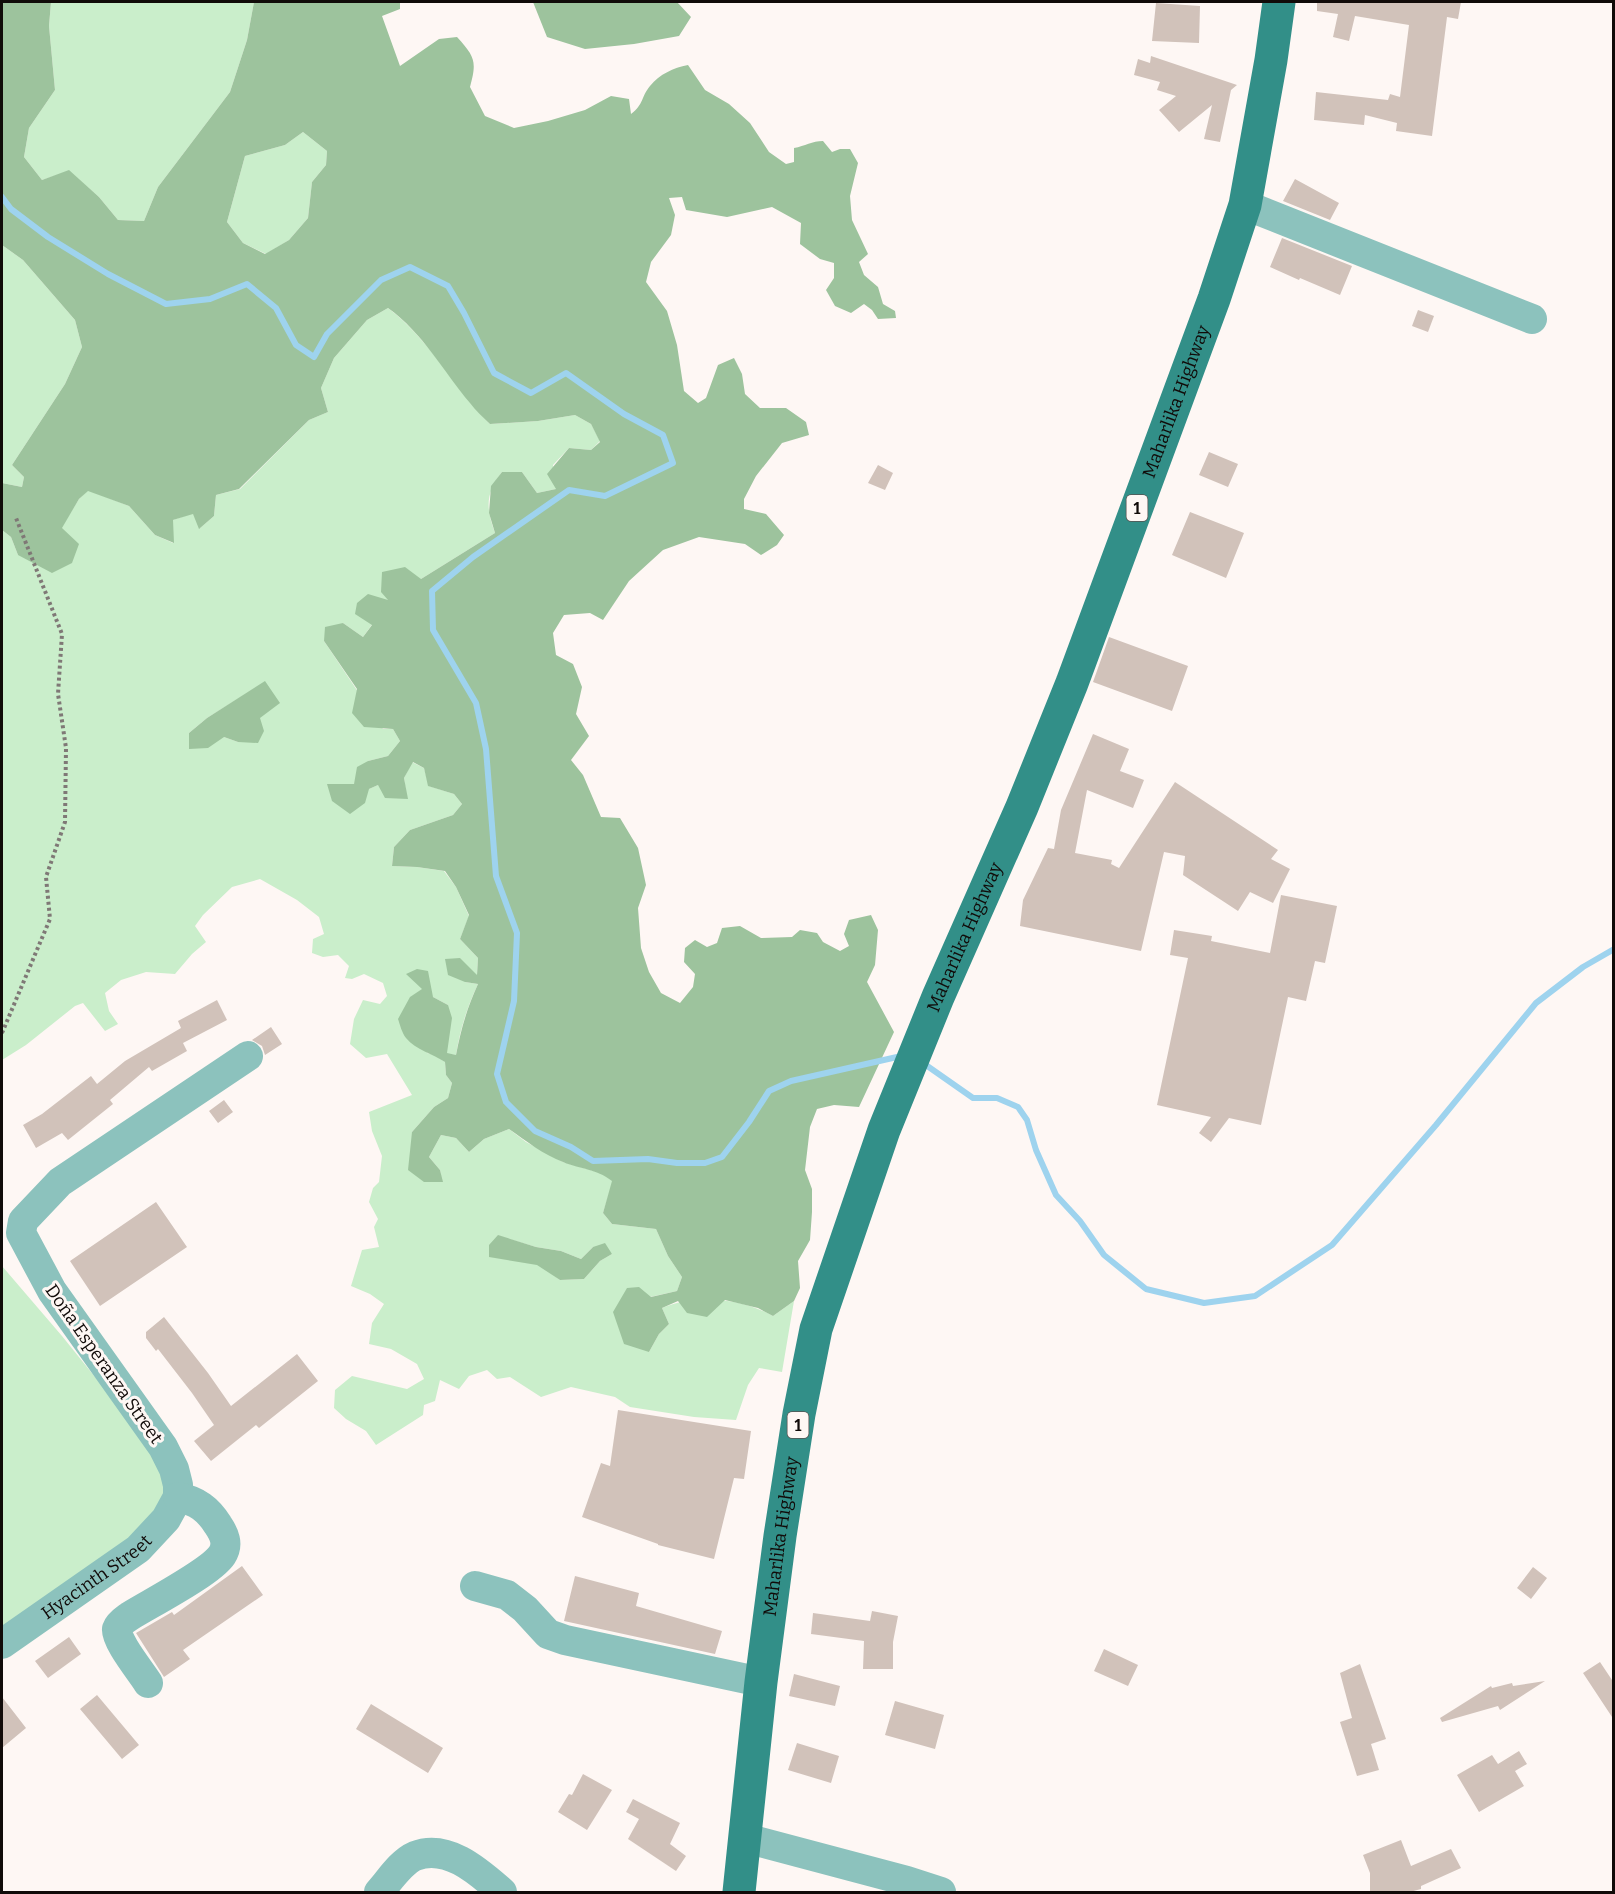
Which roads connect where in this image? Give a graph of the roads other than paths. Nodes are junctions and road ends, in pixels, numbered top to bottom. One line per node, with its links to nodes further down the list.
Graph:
1 (1278, 2): 2 (main road, Maharlika Highway / 1)
2 (1245, 205): 3 (street); 8 (main road, Maharlika Highway / 1)
3 (1532, 319)
4 (248, 1056): 5 (street, Doña Esperanza Street)
5 (178, 1497): 7 (street, Hyacinth Street); 9 (street)
6 (475, 1586): 8 (street)
7 (2, 1644)
8 (761, 1682): 10 (main road, Maharlika Highway / 1)
9 (148, 1683)
10 (745, 1838): 13 (main road, Maharlika Highway / 1); 14 (street)
11 (379, 1893): 12 (street)
12 (502, 1893)
13 (739, 1893)
14 (941, 1893)

